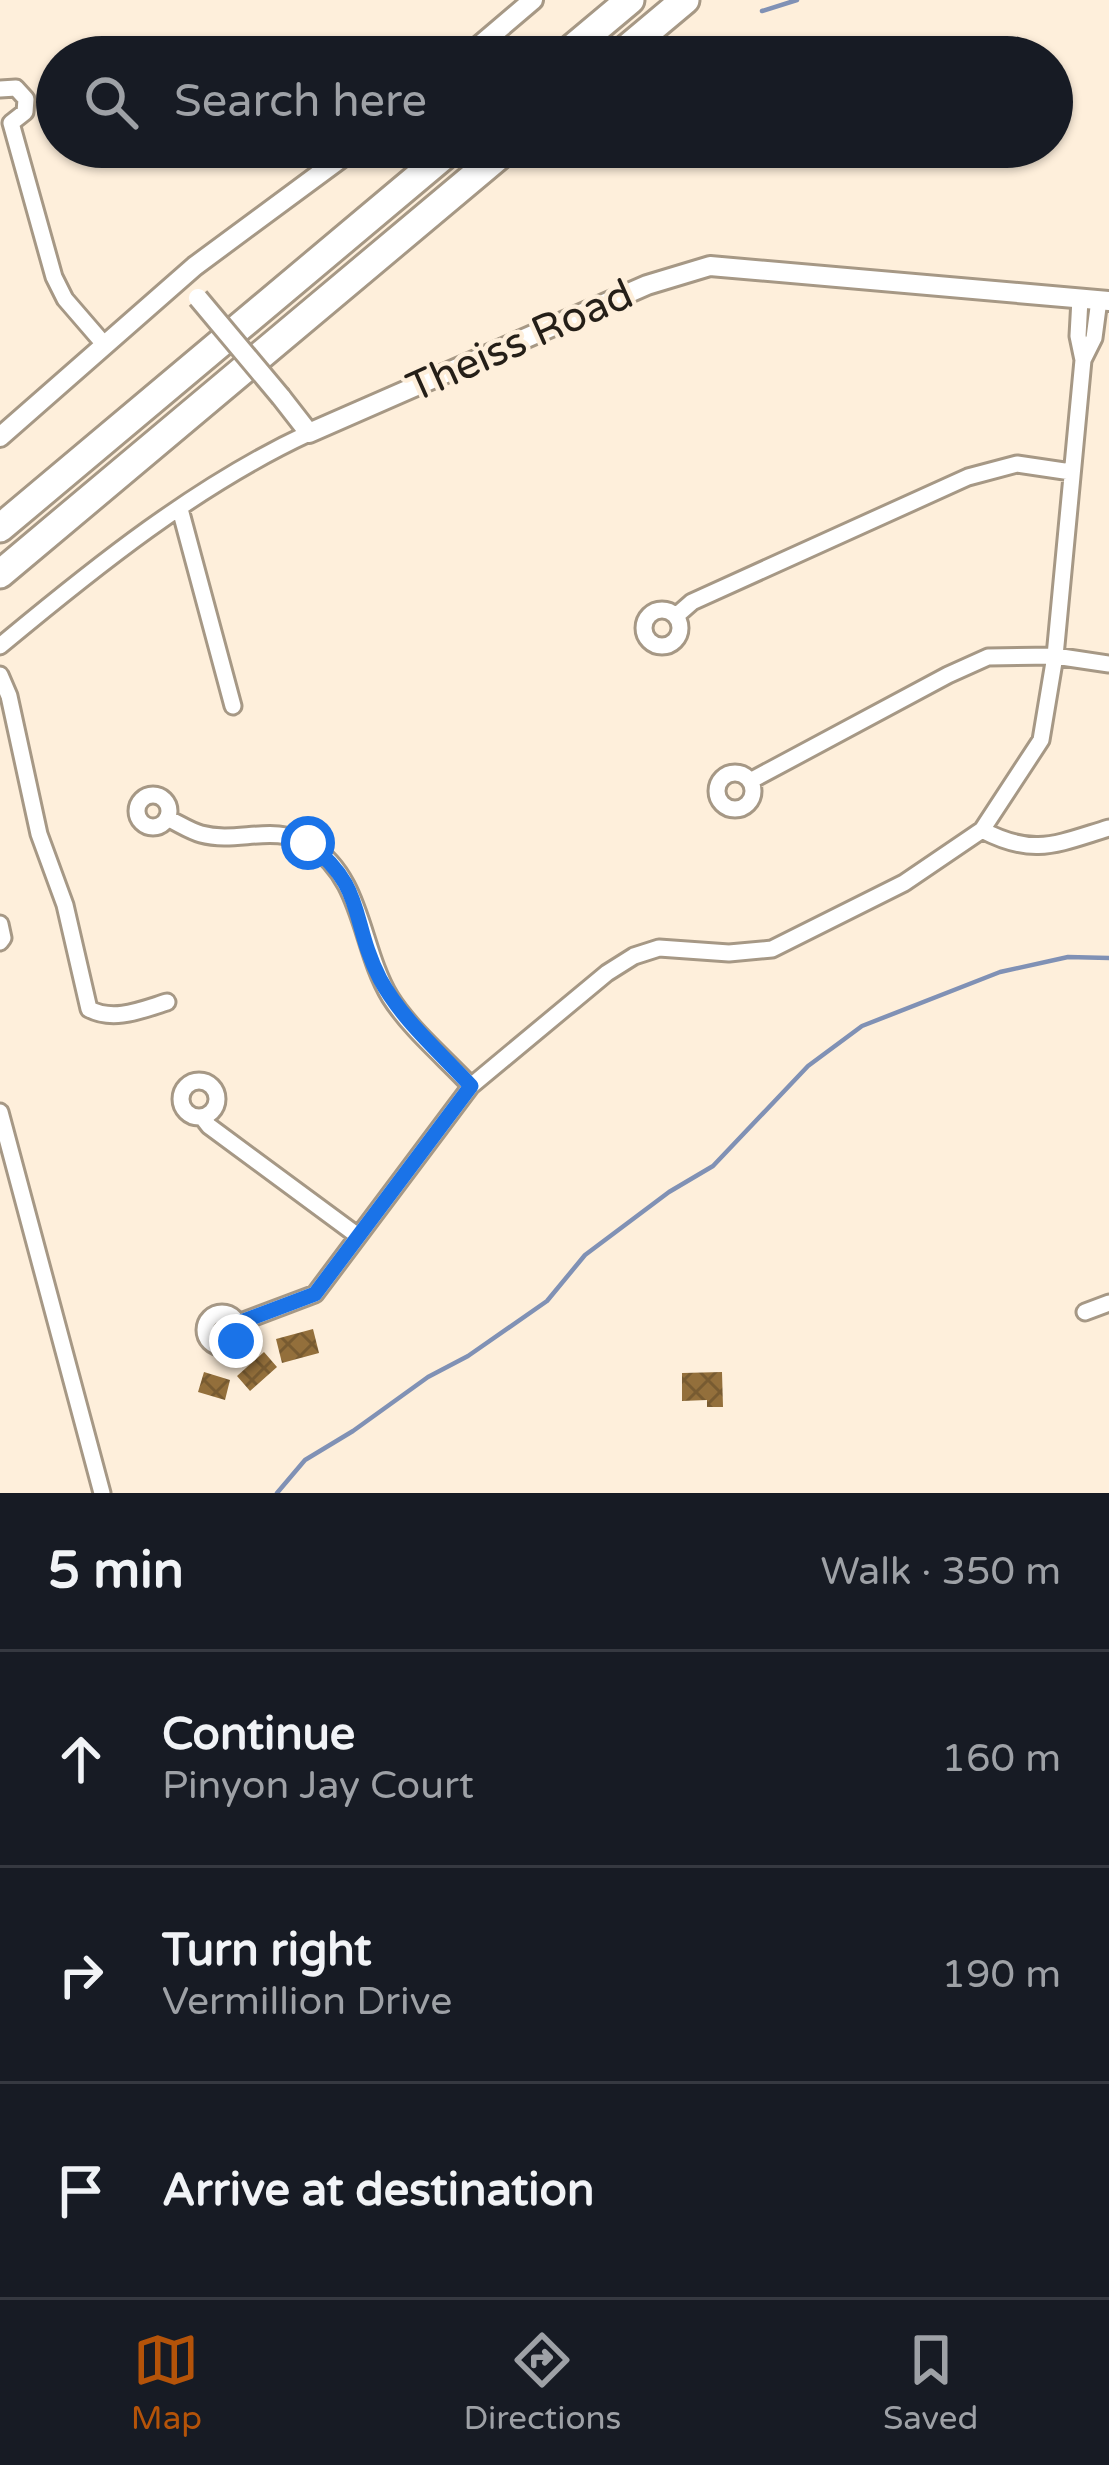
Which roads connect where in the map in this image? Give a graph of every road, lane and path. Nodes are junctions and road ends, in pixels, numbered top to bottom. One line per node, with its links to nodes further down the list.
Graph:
1 (532, 0): 4 (street)
2 (630, 0): 5 (highway)
3 (685, 0): 6 (highway)
4 (490, 36)
5 (587, 36)
6 (642, 36)
7 (0, 89): 8 (street)
8 (5, 121): 14 (street)
9 (328, 168): 12 (street)
10 (429, 168): 19 (highway)
11 (484, 168): 20 (highway)
12 (180, 278): 14 (street); 15 (street, bridge)
13 (1096, 300): 15 (street, Theiss Road); 17 (street)
14 (103, 344): 16 (street)
15 (309, 433): 18 (street, Theiss Road)
16 (0, 437)
17 (1071, 472): 21 (street); 23 (street)
18 (181, 509): 22 (street, Theiss Road); 26 (street)
19 (0, 528)
20 (0, 574)
21 (676, 616)
22 (0, 646)
23 (1054, 656): 24 (street); 27 (street); 30 (street)
24 (1109, 664)
25 (0, 675): 33 (street)
26 (233, 706)
27 (750, 781)
28 (167, 818): 34 (street)
29 (1109, 828): 30 (street)
30 (982, 830): 34 (street)
31 (0, 924): 32 (street)
32 (0, 942)
33 (167, 1002)
34 (471, 1086): 38 (street)
35 (0, 1112): 37 (street)
36 (202, 1117): 38 (street)
37 (7, 1155): 42 (street)
38 (358, 1236): 41 (street)
39 (1109, 1303): 40 (street)
40 (1085, 1312)
41 (238, 1323)
42 (102, 1493)

